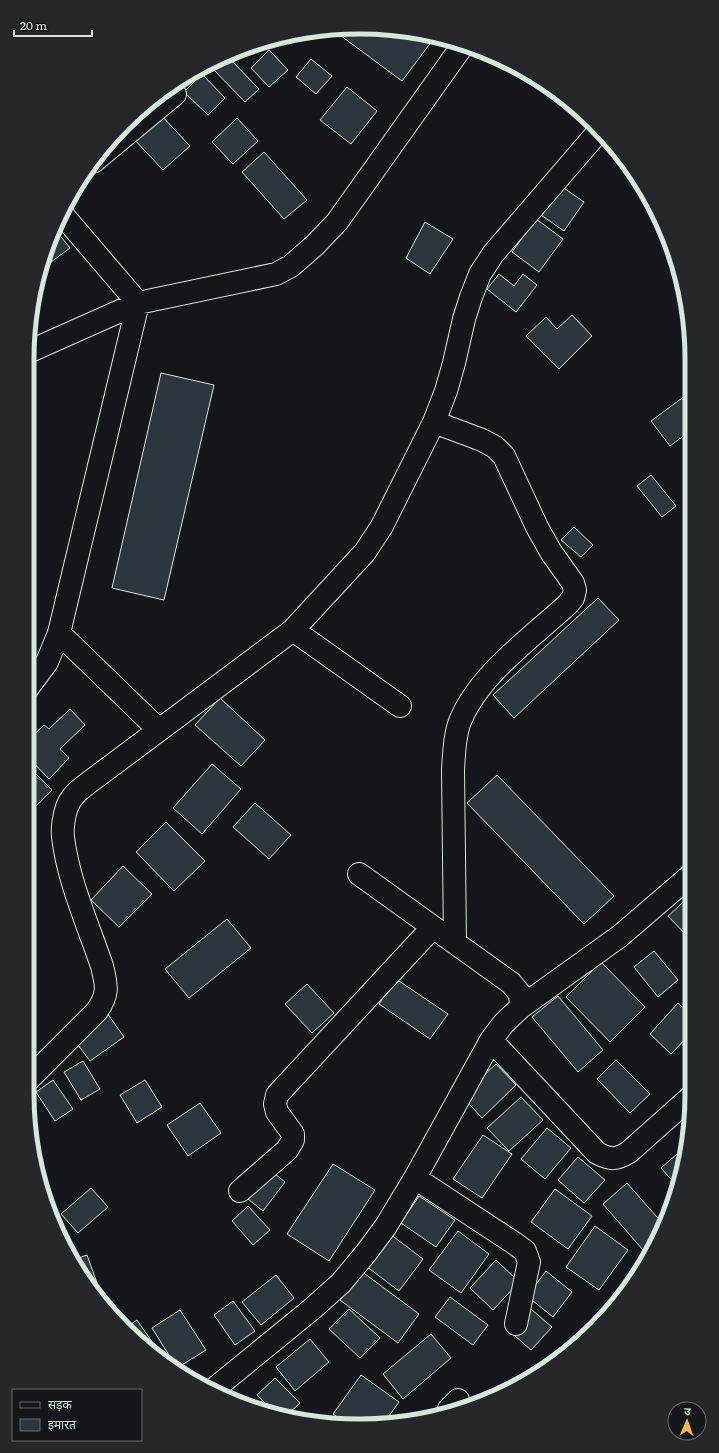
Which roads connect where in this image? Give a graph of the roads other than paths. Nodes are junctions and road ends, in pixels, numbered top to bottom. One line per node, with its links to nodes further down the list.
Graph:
1 (460, 50): 6 (street)
2 (175, 94): 4 (street)
3 (595, 135): 8 (street)
4 (117, 143)
5 (66, 219): 6 (street)
6 (138, 304): 7 (street); 10 (street)
7 (34, 349)
8 (434, 422): 9 (street); 17 (street)
9 (293, 630): 12 (street); 13 (street)
10 (59, 633): 11 (street); 13 (street)
11 (34, 680)
12 (400, 706)
13 (159, 730): 20 (street)
14 (359, 874): 16 (street)
15 (685, 880): 18 (street)
16 (433, 927): 17 (street); 23 (street)
17 (455, 943): 18 (street)
18 (521, 1008): 19 (street)
19 (491, 1040): 21 (street); 22 (street)
20 (34, 1074)
21 (685, 1103)
22 (415, 1178): 24 (street); 25 (street)
23 (240, 1191)
24 (516, 1324)
25 (218, 1386)

